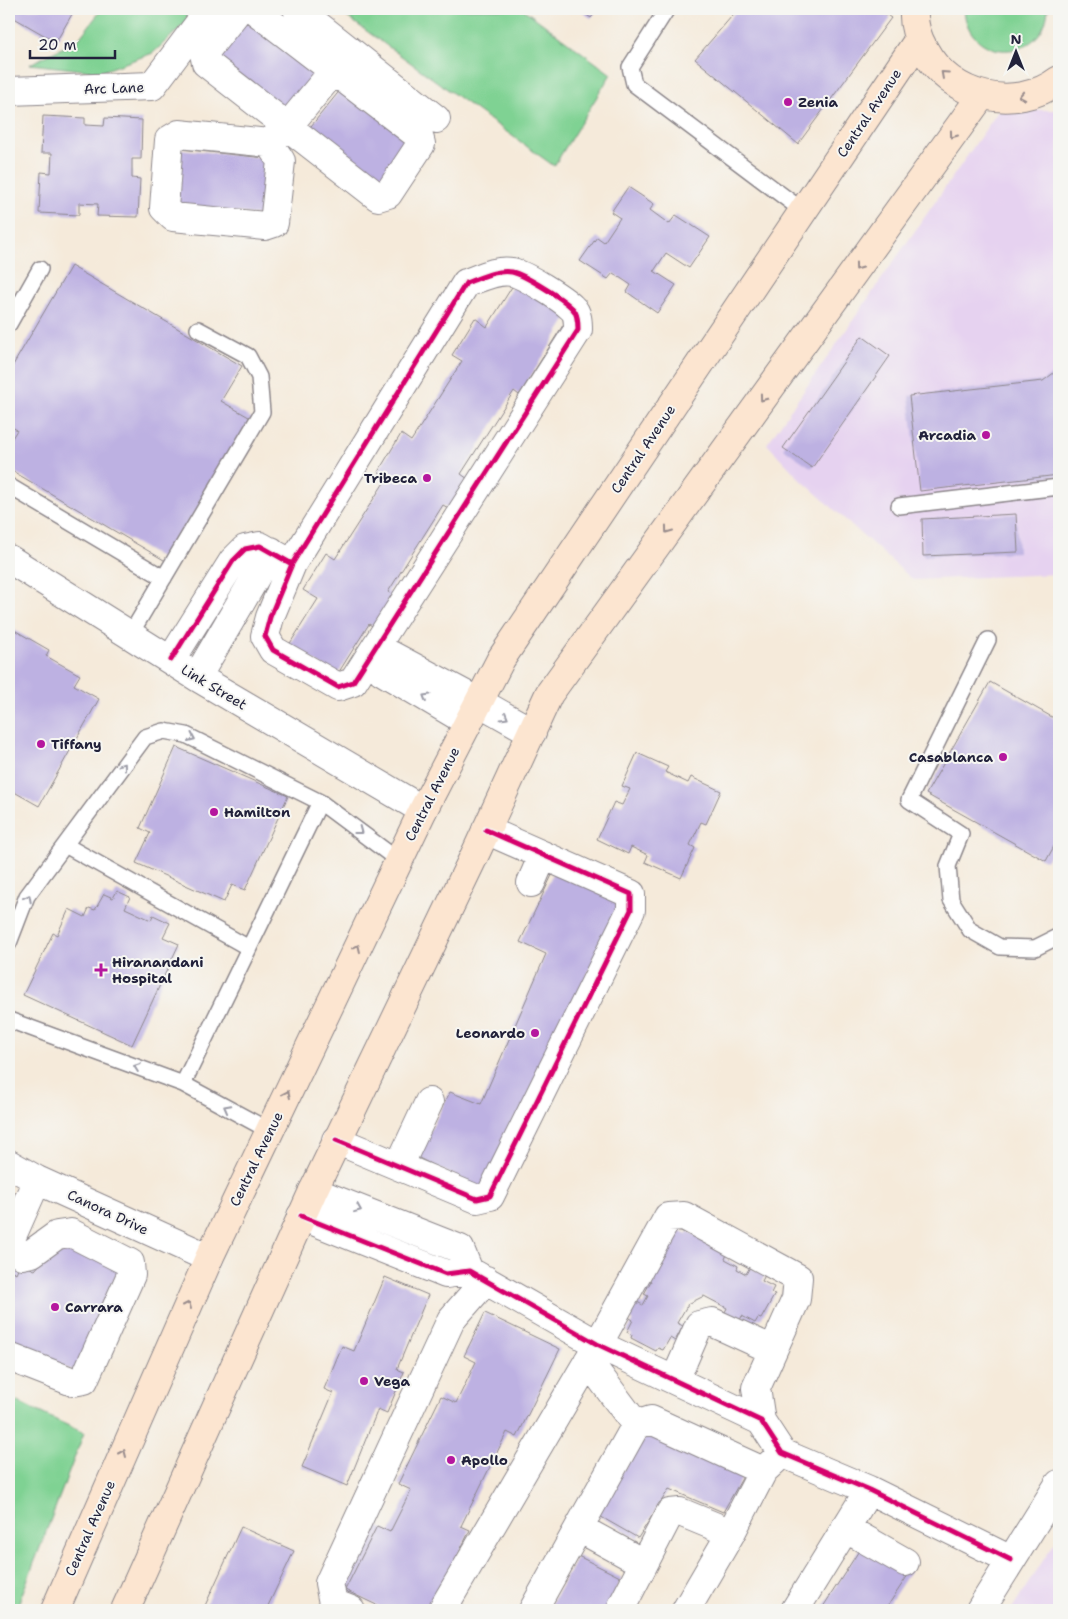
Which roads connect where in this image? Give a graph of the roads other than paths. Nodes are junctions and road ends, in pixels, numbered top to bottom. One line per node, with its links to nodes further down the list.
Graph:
1 (210, 9): 10 (street, Arc Lane)
2 (239, 9): 13 (street)
3 (252, 9): 8 (street)
4 (297, 9): 8 (street)
5 (667, 9): 14 (lane)
6 (914, 9): 7 (main road)
7 (919, 39): 11 (main road, one-way to 7); 14 (main road, Central Avenue)
8 (342, 61): 12 (street); 13 (street); 13 (street)
9 (1059, 80): 11 (main road, one-way to 11)
10 (9, 91)
11 (982, 95): 30 (main road, one-way to 30)
12 (436, 119)
13 (279, 134): 13 (street)
14 (803, 211): 29 (main road, Central Avenue)
15 (40, 269): 16 (lane)
16 (9, 324)
17 (198, 329): 23 (lane)
18 (9, 486): 23 (lane)
19 (1059, 487): 20 (lane)
20 (899, 506)
21 (282, 557): 21 (street); 26 (street); 28 (street)
22 (9, 559): 24 (street, Link Street)
23 (164, 578): 24 (lane)
24 (130, 635): 26 (street, Link Street)
25 (988, 640): 38 (lane)
26 (171, 660): 28 (street, Link Street)
27 (387, 663): 29 (street)
28 (197, 677): 32 (street, Link Street)
29 (474, 712): 30 (street, one-way to 30); 32 (main road, Central Avenue)
30 (532, 732): 33 (main road)
31 (320, 802): 34 (lane, one-way to 31); 36 (lane, one-way to 36); 40 (lane)
32 (423, 810): 36 (main road, Central Avenue)
33 (486, 830): 35 (street); 45 (main road)
34 (65, 845): 39 (lane, one-way to 34); 40 (lane)
35 (543, 855): 37 (street); 47 (street)
36 (399, 861): 44 (main road, Central Avenue, one-way to 36)
37 (531, 883)
38 (1059, 936)
39 (9, 943)
40 (249, 948): 42 (lane)
41 (9, 1020): 42 (lane, one-way to 41)
42 (183, 1084): 44 (lane, one-way to 42)
43 (429, 1102): 47 (street)
44 (270, 1131): 53 (main road, Central Avenue)
45 (336, 1140): 47 (street); 49 (main road)
46 (9, 1164): 48 (street, Canora Drive)
47 (399, 1166)
48 (37, 1180): 51 (street); 53 (street, Canora Drive)
49 (313, 1190): 50 (main road); 54 (street, one-way to 54)
50 (302, 1216): 54 (street); 72 (main road)
51 (9, 1243)
52 (9, 1249): 57 (street)
53 (209, 1258): 71 (main road, Central Avenue, one-way to 53)
54 (478, 1275): 56 (street); 73 (street)
55 (773, 1350): 56 (street); 58 (street); 59 (street)
56 (592, 1353): 58 (street); 60 (street); 74 (street)
57 (9, 1357)
58 (675, 1380): 59 (street)
59 (761, 1421): 61 (street)
60 (636, 1425): 62 (street); 65 (street)
61 (782, 1453): 62 (street); 64 (street)
62 (763, 1471): 67 (street)
63 (1059, 1484): 68 (street)
64 (869, 1490): 66 (street); 68 (street)
65 (579, 1528): 70 (street); 75 (street)
66 (846, 1528): 69 (street); 78 (street)
67 (731, 1533): 70 (street); 77 (street)
68 (1011, 1560): 79 (street)
69 (905, 1562)
70 (643, 1563): 76 (street)
71 (55, 1610)
72 (125, 1610)
73 (350, 1610)
74 (442, 1610)
75 (533, 1610)
76 (622, 1610)
77 (686, 1610)
78 (795, 1610)
79 (980, 1610)

